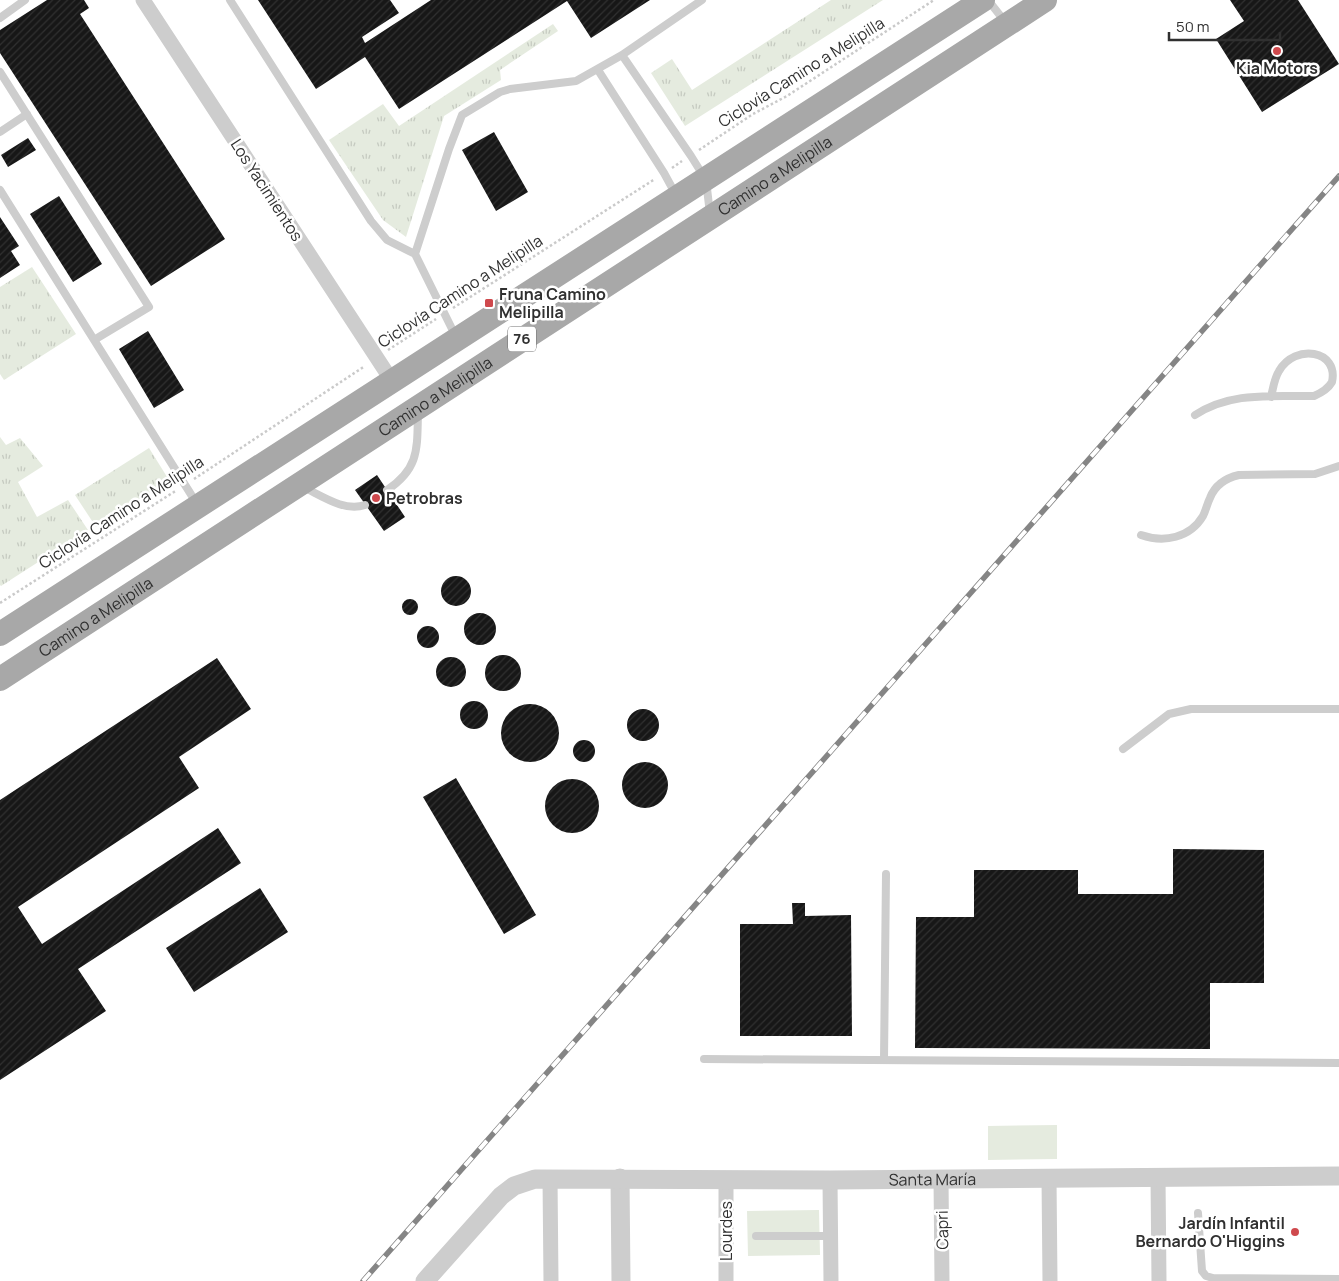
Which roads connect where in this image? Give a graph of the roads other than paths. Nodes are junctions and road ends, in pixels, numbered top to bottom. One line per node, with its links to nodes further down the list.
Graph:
1 (25, 0): 8 (lane)
2 (143, 0): 23 (street, Los Yacimientos)
3 (230, 0): 19 (lane)
4 (702, 0): 10 (lane)
5 (984, 0): 15 (main road, Camino a Melipilla / 76)
6 (988, 0): 9 (lane)
7 (1045, 0): 9 (main road, Camino a Melipilla / 76)
8 (0, 18)
9 (1007, 24): 18 (main road, Camino a Melipilla / 76)
10 (622, 55): 11 (lane); 15 (lane)
11 (598, 70): 17 (lane); 19 (lane)
12 (0, 72): 13 (lane)
13 (27, 114): 14 (lane); 21 (lane)
14 (0, 132)
15 (706, 180): 17 (main road, Camino a Melipilla / 76); 18 (lane)
16 (0, 190): 21 (lane)
17 (678, 197): 20 (main road, Camino a Melipilla / 76)
18 (710, 218): 25 (main road, Camino a Melipilla / 76)
19 (415, 254): 20 (lane)
20 (457, 339): 23 (main road, Camino a Melipilla / 76)
21 (94, 340): 30 (lane)
22 (1338, 372): 24 (lane); 24 (lane)
23 (392, 381): 30 (main road, Camino a Melipilla / 76)
24 (1271, 397): 26 (lane)
25 (418, 406): 28 (main road, Camino a Melipilla / 76); 29 (lane)
26 (1195, 415)
27 (1339, 466): 32 (lane)
28 (296, 485): 31 (lane); 35 (main road, Camino a Melipilla / 76)
29 (387, 490)
30 (198, 505): 33 (main road, Camino a Melipilla / 76)
31 (365, 505)
32 (1141, 535)
33 (0, 634)
34 (0, 640): 35 (main road)
35 (8, 673)
36 (1339, 709): 37 (lane)
37 (1123, 749)
38 (886, 874): 40 (lane)
39 (704, 1059): 40 (lane)
40 (884, 1060): 41 (lane)
41 (1339, 1063)
42 (1339, 1176): 43 (street, Santa María)
43 (1158, 1177): 46 (street, Santa María); 62 (street)
44 (550, 1178): 45 (street, Santa María); 53 (street, Santa María); 56 (street)
45 (620, 1178): 48 (street, Santa María); 57 (street)
46 (1049, 1178): 47 (street, Santa María); 61 (street)
47 (941, 1179): 49 (street, Santa María); 60 (street, Capri)
48 (726, 1180): 49 (street, Santa María); 58 (street, Lourdes)
49 (830, 1180): 52 (street)
50 (1198, 1213): 54 (lane)
51 (756, 1236): 52 (lane)
52 (831, 1236): 59 (street)
53 (439, 1273): 55 (street)
54 (1339, 1280)
55 (425, 1281)
56 (551, 1281)
57 (621, 1281)
58 (726, 1281)
59 (832, 1281)
60 (942, 1281)
61 (1050, 1281)
62 (1159, 1281)

